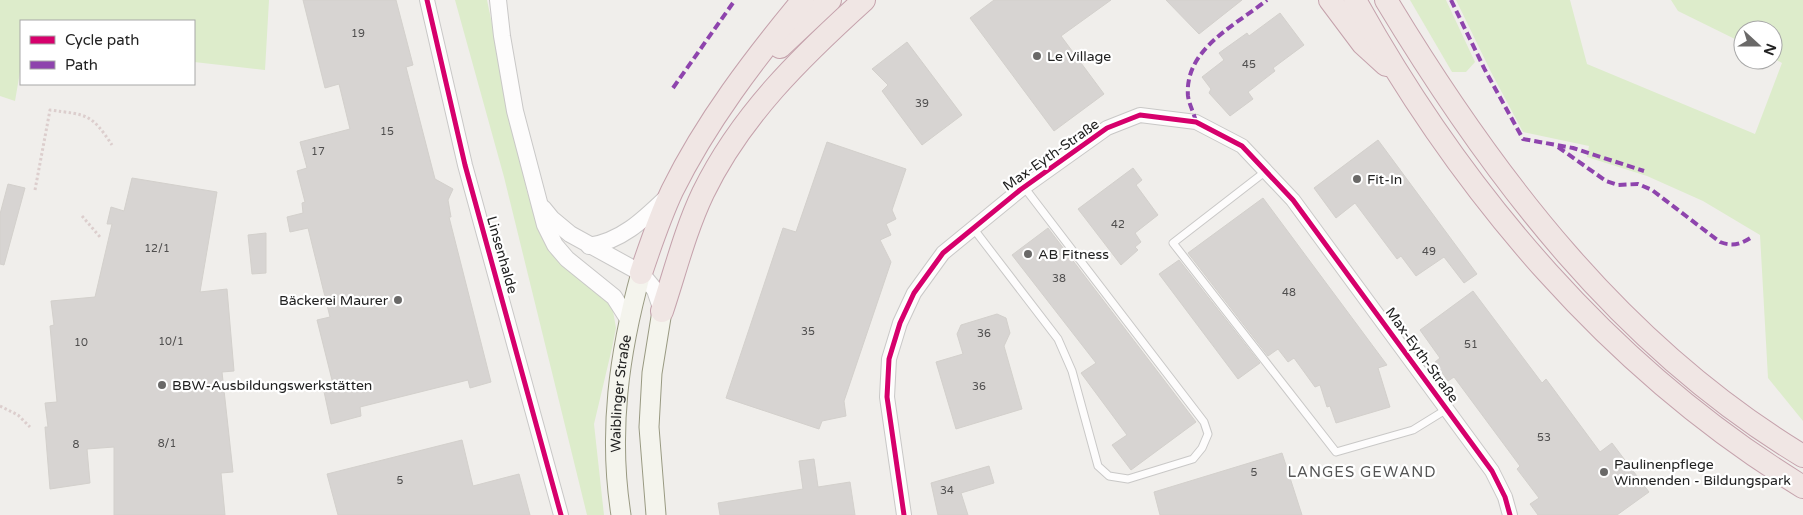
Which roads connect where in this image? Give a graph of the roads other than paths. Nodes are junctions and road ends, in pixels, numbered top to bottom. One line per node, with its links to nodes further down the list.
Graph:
1 (427, 0): 23 (street, Linsenhalde)
2 (498, 0): 14 (street)
3 (803, 0): 10 (highway)
4 (830, 0): 10 (highway)
5 (864, 0): 18 (highway)
6 (1330, 0): 9 (highway)
7 (1355, 0): 9 (highway)
8 (1386, 0): 21 (highway)
9 (1402, 80): 22 (highway)
10 (739, 84): 13 (highway)
11 (1266, 172): 12 (street, Max-Eyth-Straße); 20 (street, Max-Eyth-Straße); 20 (lane)
12 (1024, 186): 15 (street, Max-Eyth-Straße); 15 (lane)
13 (672, 192): 16 (street); 17 (highway)
14 (542, 206): 16 (street); 19 (street)
15 (973, 228): 26 (street, Max-Eyth-Straße)
16 (589, 246): 17 (street)
17 (641, 273): 18 (street); 19 (main road, Waiblinger Straße)
18 (662, 311): 25 (main road)
19 (628, 319): 24 (main road, Waiblinger Straße)
20 (1448, 409): 27 (street, Max-Eyth-Straße)
21 (1803, 456)
22 (1803, 487)
23 (562, 515)
24 (621, 515)
25 (656, 515)
26 (904, 515)
27 (1510, 515)

